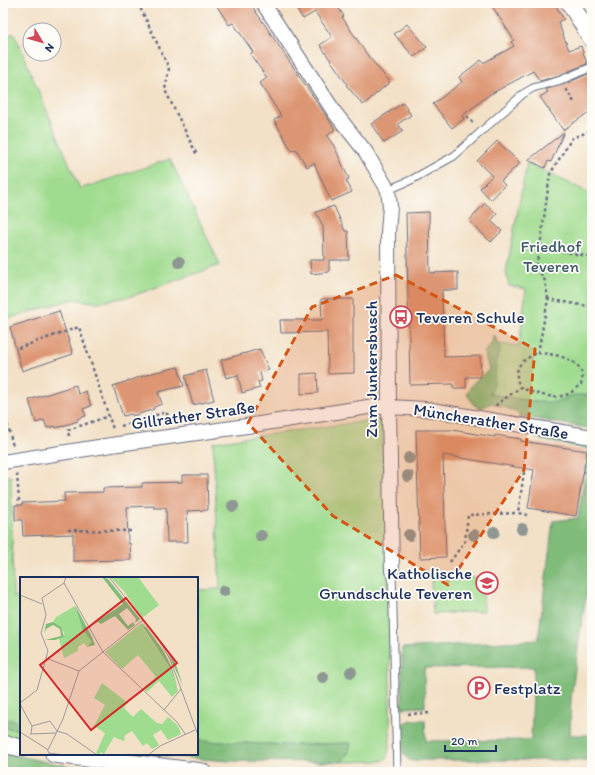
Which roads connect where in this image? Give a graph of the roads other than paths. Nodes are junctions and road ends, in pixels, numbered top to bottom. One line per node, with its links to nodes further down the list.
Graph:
1 (263, 3): 5 (street, Zum Junkersbusch)
2 (570, 3): 3 (street)
3 (592, 39)
4 (592, 67): 5 (lane)
5 (388, 190): 6 (street, Zum Junkersbusch)
6 (389, 407): 7 (street, Müncherather Straße); 8 (street, Gillrather Straße); 9 (street, Zum Junkersbusch)
7 (592, 437)
8 (10, 461)
9 (392, 571): 14 (lane, Zum Junkersbusch)
10 (3, 744): 11 (street)
11 (20, 748)
12 (62, 755): 13 (street)
13 (202, 772)
14 (397, 772)

